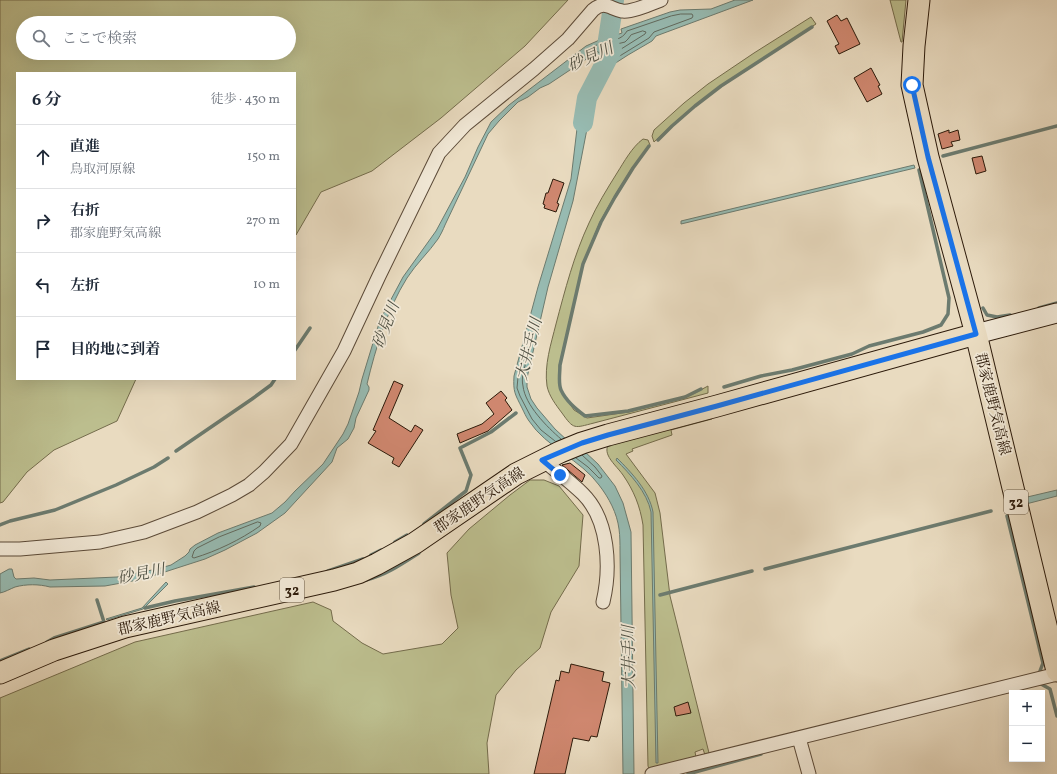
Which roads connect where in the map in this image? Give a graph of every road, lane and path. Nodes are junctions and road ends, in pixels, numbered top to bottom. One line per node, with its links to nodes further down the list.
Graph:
1 (661, 0): 3 (street)
2 (919, 0): 5 (main road)
3 (620, 6): 7 (street)
4 (1057, 313): 5 (street)
5 (976, 334): 6 (main road, 郡家鹿野気高線 / 32); 9 (main road, 郡家鹿野気高線 / 32)
6 (551, 456): 8 (street); 10 (main road, 郡家鹿野気高線 / 32)
7 (0, 549)
8 (603, 602)
9 (1057, 671)
10 (0, 673)
11 (1057, 674): 12 (street)
12 (799, 738): 13 (street); 14 (street)
13 (652, 774)
14 (809, 774)

